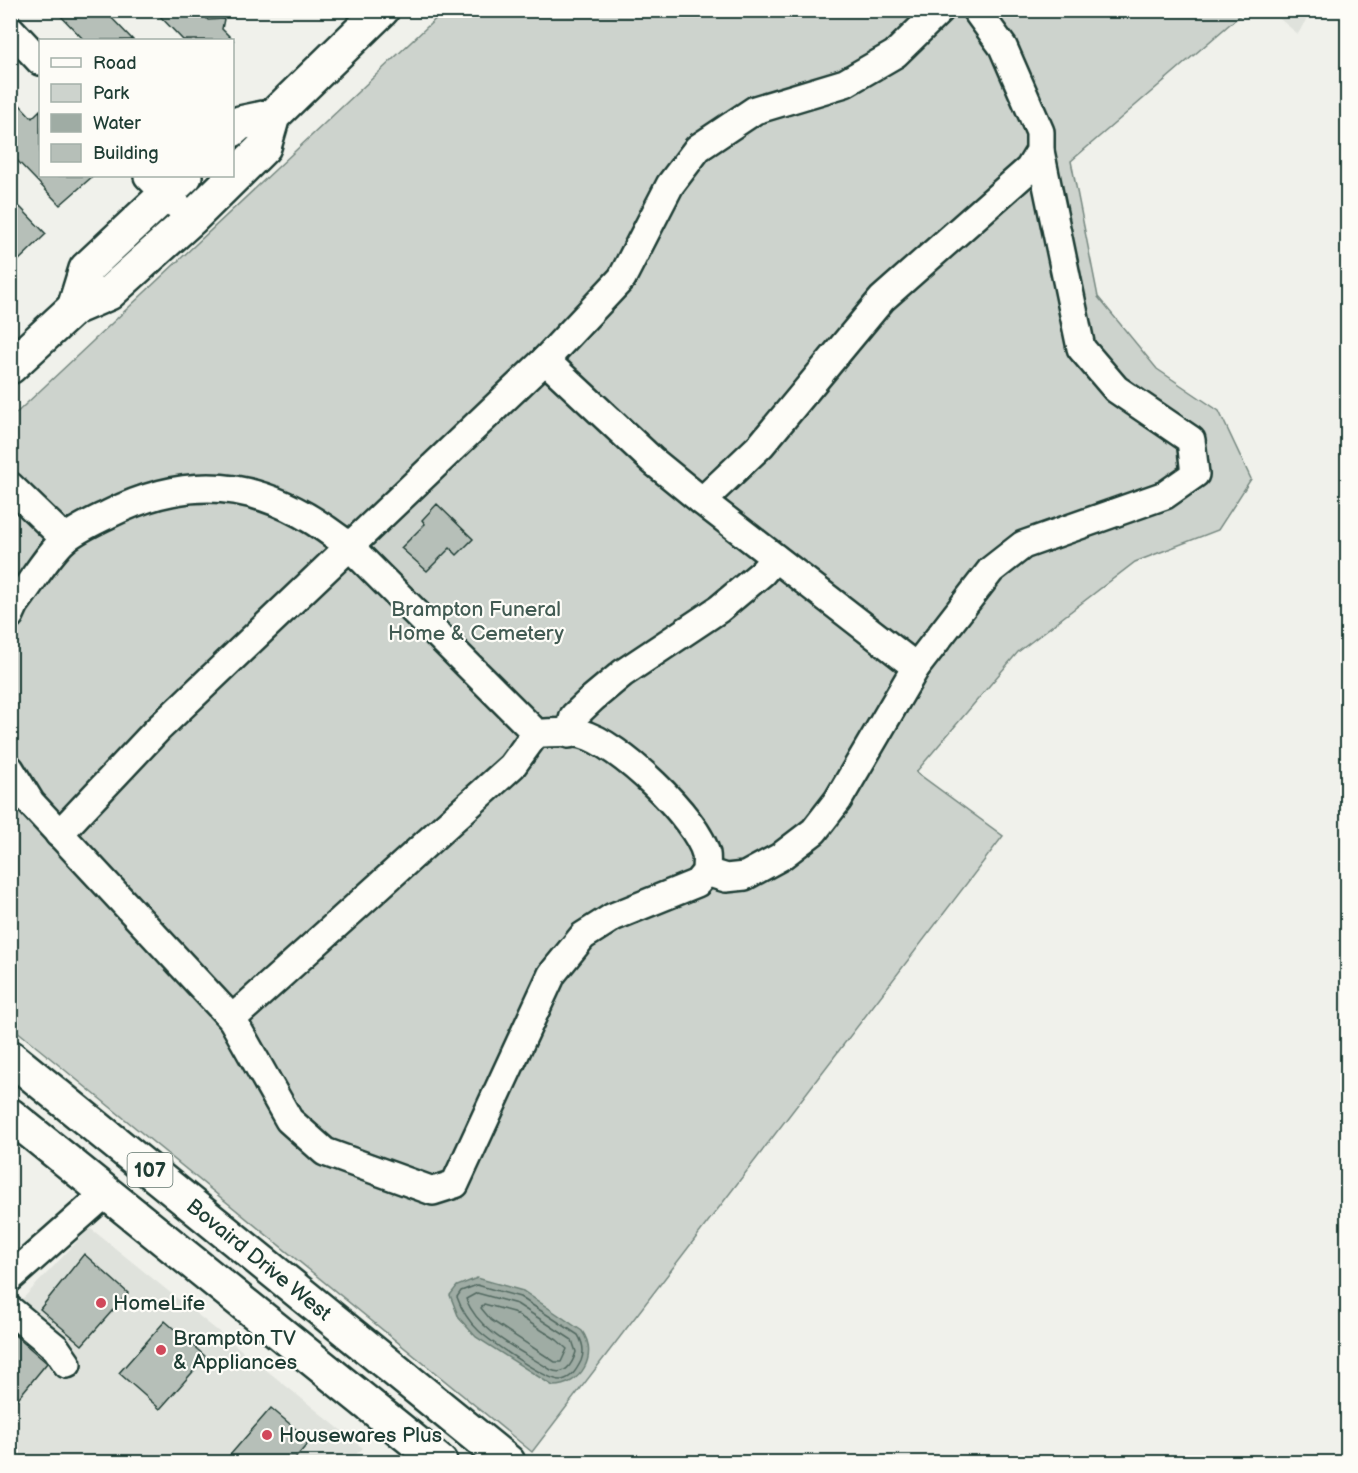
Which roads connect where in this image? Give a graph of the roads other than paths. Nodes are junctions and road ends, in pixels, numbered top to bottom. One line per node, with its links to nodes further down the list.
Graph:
1 (382, 10): 6 (main road)
2 (940, 10): 14 (street)
3 (976, 10): 8 (street)
4 (10, 29): 5 (street)
5 (39, 60)
6 (273, 116): 7 (main road); 10 (main road)
7 (234, 128)
8 (1040, 151): 17 (street); 22 (street)
9 (234, 177): 12 (main road)
10 (234, 177)
11 (166, 182): 12 (street); 13 (main road)
12 (191, 219): 13 (main road)
13 (74, 308): 15 (main road)
14 (545, 360): 17 (street); 19 (street)
15 (10, 367)
16 (10, 486): 18 (street)
17 (702, 501): 20 (street)
18 (65, 539): 19 (street); 21 (street)
19 (351, 548): 23 (street); 26 (street)
20 (775, 558): 22 (street); 24 (street)
21 (10, 615)
22 (916, 667): 27 (street)
23 (536, 733): 24 (street); 28 (street)
24 (569, 734): 27 (street)
25 (10, 769): 26 (street)
26 (59, 834): 28 (street)
27 (706, 872): 28 (street)
28 (232, 1018)
29 (22, 1066): 30 (main road); 37 (main road, Bovaird Drive West / 107)
30 (10, 1104)
31 (10, 1116): 32 (main road, 107)
32 (106, 1193): 33 (street); 36 (main road, 107)
33 (10, 1278)
34 (10, 1310): 35 (street)
35 (67, 1364)
36 (440, 1462)
37 (508, 1462)

